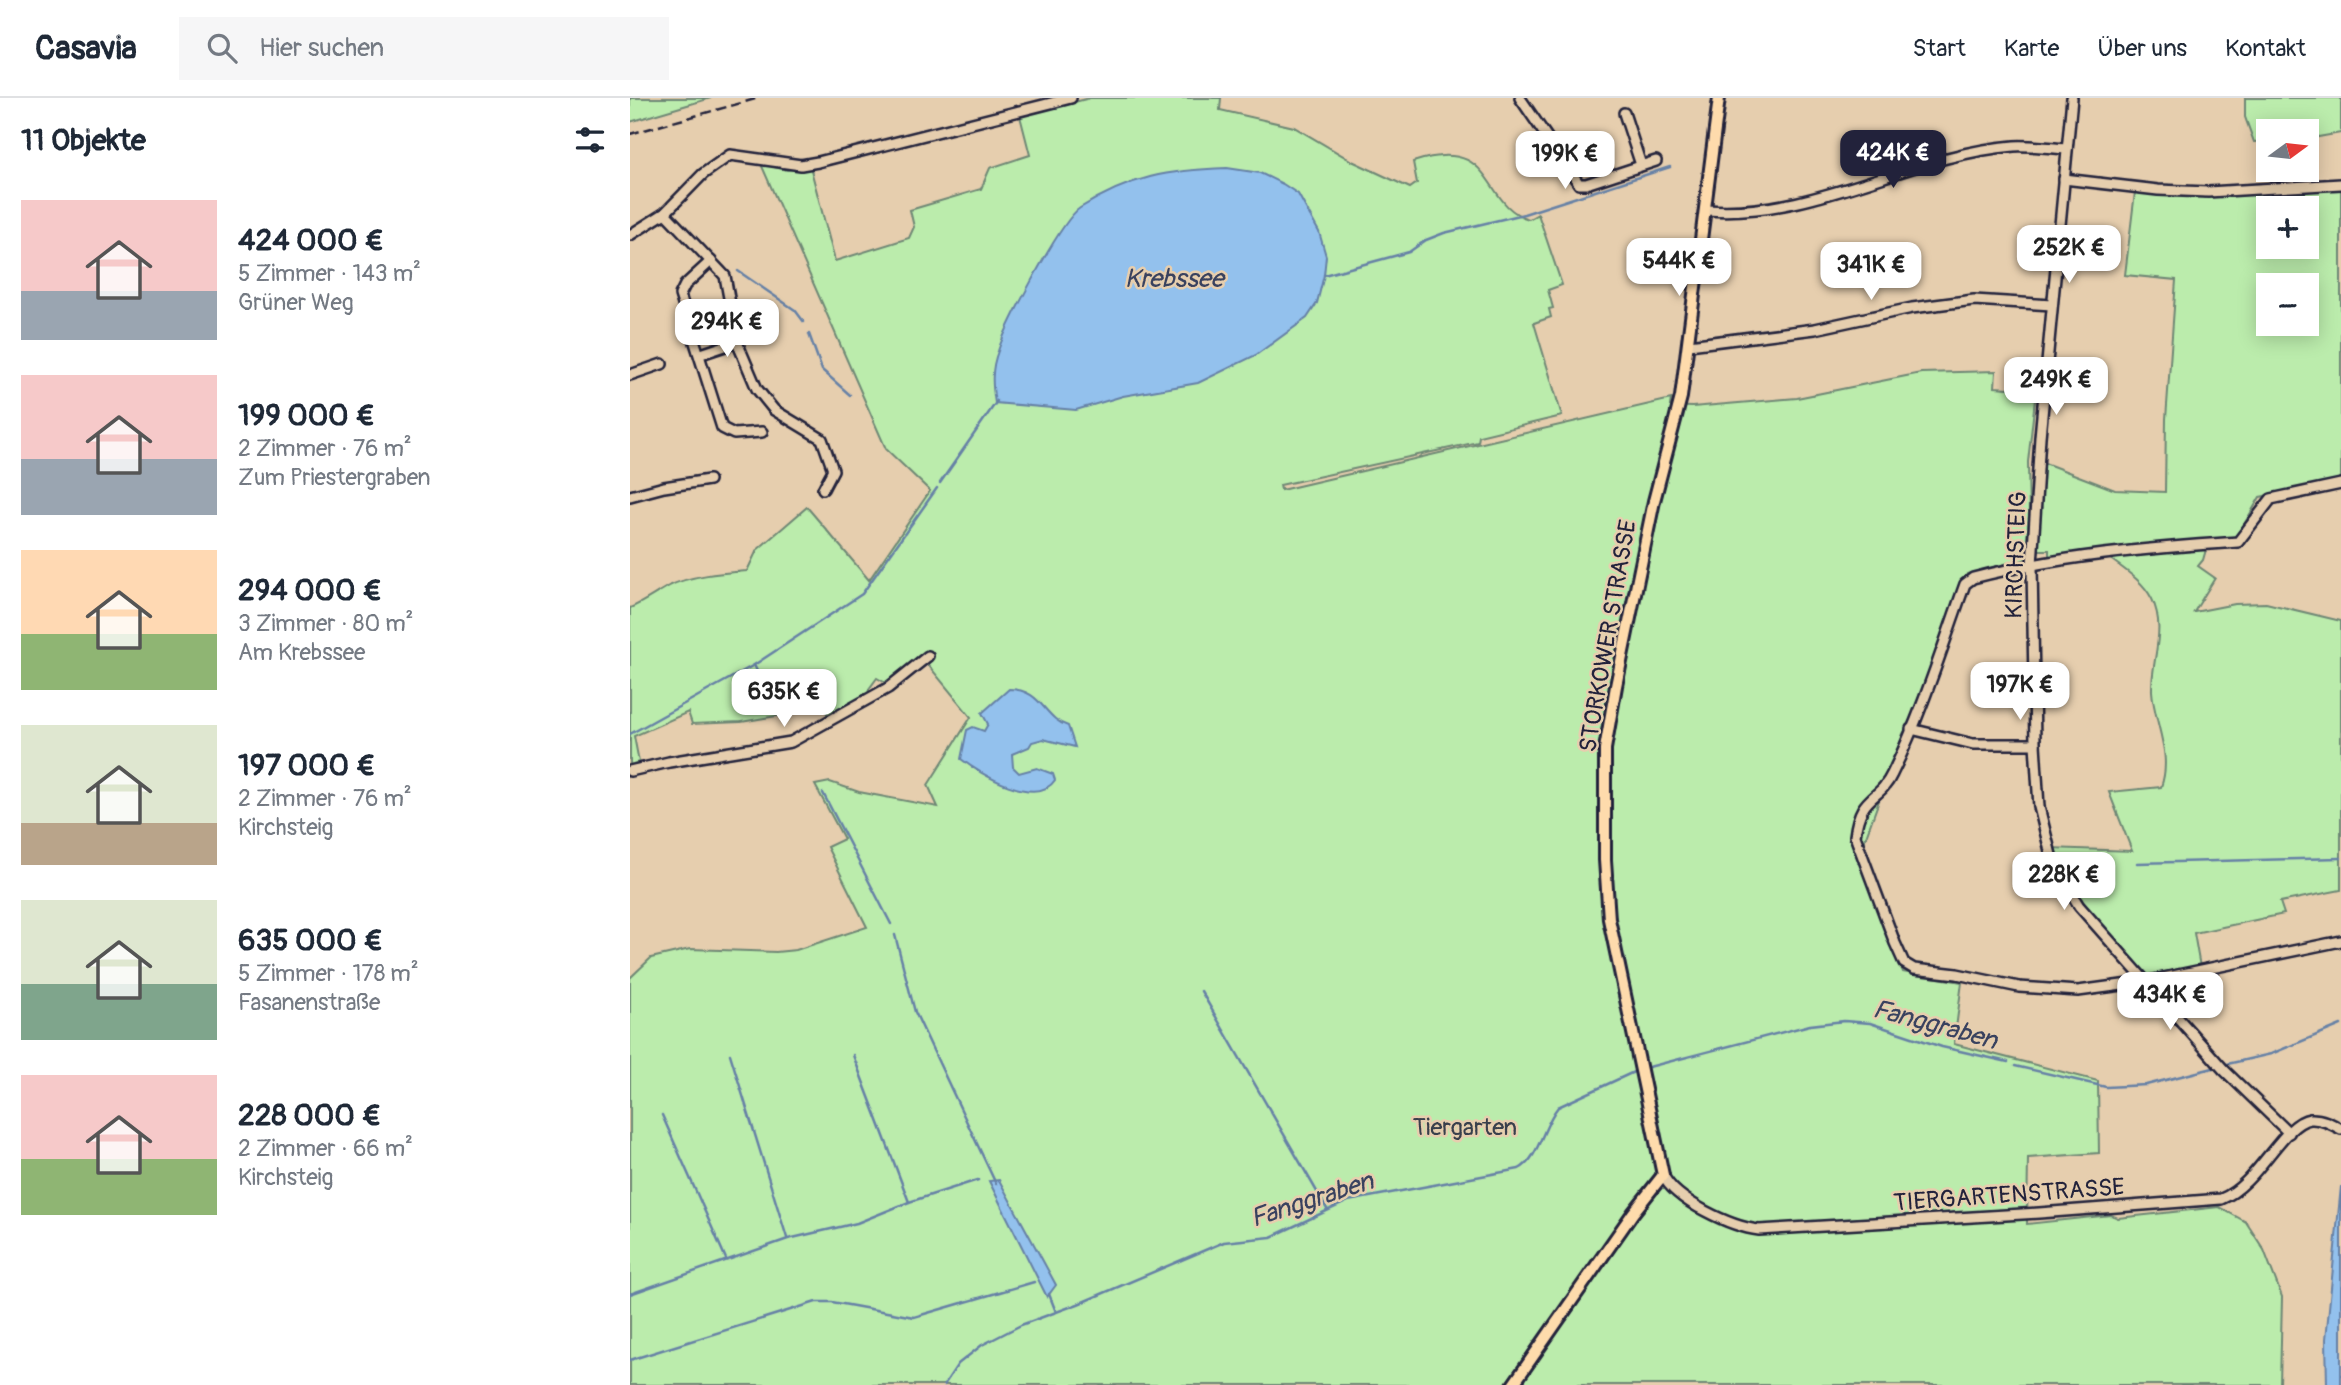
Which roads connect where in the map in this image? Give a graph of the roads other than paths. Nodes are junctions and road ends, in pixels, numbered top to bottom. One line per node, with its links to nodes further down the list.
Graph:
1 (1071, 98): 12 (street)
2 (1520, 98): 8 (street)
3 (1719, 98): 11 (main road, STORKOWER STRASSE)
4 (2072, 98): 6 (street, KIRCHSTEIG)
5 (1624, 113): 8 (street)
6 (2067, 149): 9 (street, KIRCHSTEIG); 11 (street)
7 (1656, 161): 8 (street)
8 (1641, 165)
9 (2064, 179): 10 (street); 15 (street, KIRCHSTEIG)
10 (2341, 184)
11 (1707, 210): 17 (main road, STORKOWER STRASSE)
12 (665, 213): 13 (street); 14 (street)
13 (630, 235)
14 (711, 261): 16 (street); 18 (street)
15 (2052, 305): 17 (street); 26 (street, KIRCHSTEIG)
16 (737, 342): 18 (street); 24 (street)
17 (1689, 345): 35 (main road, STORKOWER STRASSE)
18 (701, 354): 21 (street)
19 (662, 364): 20 (street)
20 (630, 375)
21 (762, 432)
22 (709, 480): 25 (street)
23 (2341, 484): 26 (street)
24 (823, 489)
25 (630, 496)
26 (2032, 565): 28 (street); 29 (street, KIRCHSTEIG)
27 (928, 656): 30 (street)
28 (1911, 729): 29 (street); 32 (street)
29 (2035, 744): 32 (street, KIRCHSTEIG)
30 (630, 771)
31 (2341, 941): 32 (street)
32 (2144, 982): 34 (street, KIRCHSTEIG)
33 (2341, 1129): 34 (street, TIERGARTENSTRASSE)
34 (2289, 1133): 35 (street, TIERGARTENSTRASSE)
35 (1663, 1175): 36 (main road)
36 (1513, 1385)

